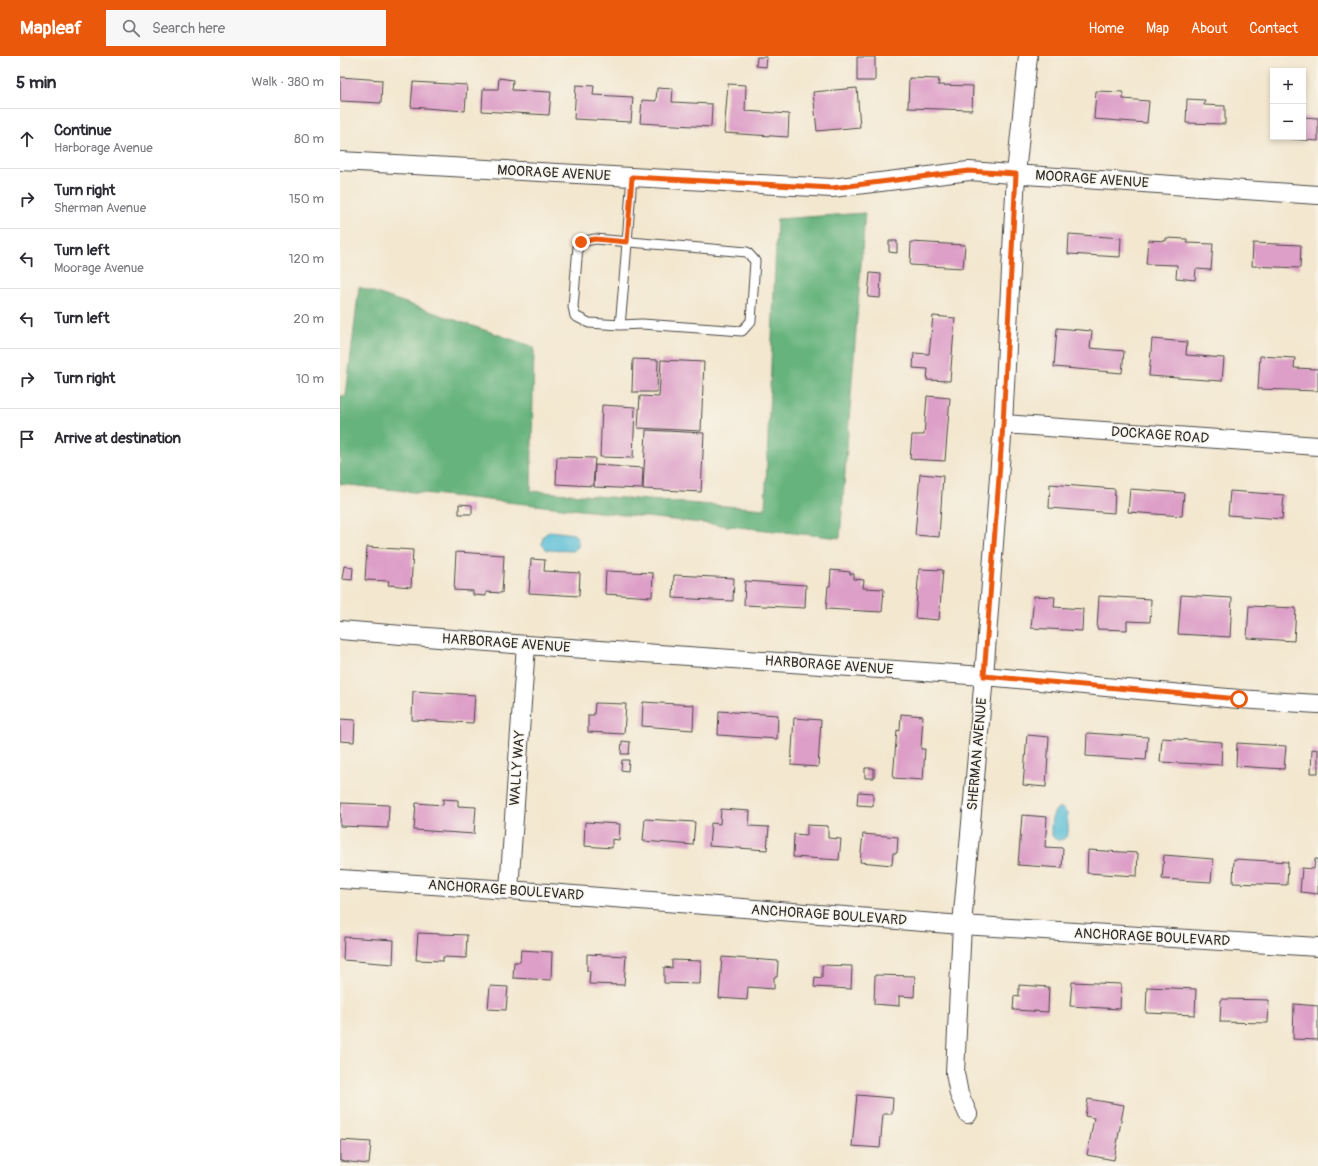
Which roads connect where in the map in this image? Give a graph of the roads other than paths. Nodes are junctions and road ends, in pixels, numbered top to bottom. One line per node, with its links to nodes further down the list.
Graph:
1 (1028, 56): 3 (street, SHERMAN AVENUE)
2 (340, 161): 4 (street, MOORAGE AVENUE)
3 (1016, 174): 4 (street, MOORAGE AVENUE); 5 (street, MOORAGE AVENUE); 8 (street, SHERMAN AVENUE)
4 (632, 177): 6 (lane)
5 (1318, 195)
6 (627, 242): 7 (lane); 7 (lane); 7 (lane)
7 (620, 325)
8 (1003, 424): 9 (street, DOCKAGE ROAD); 12 (street, SHERMAN AVENUE)
9 (1318, 446)
10 (340, 630): 11 (street, HARBORAGE AVENUE)
11 (526, 645): 12 (street, HARBORAGE AVENUE); 15 (street, WALLY WAY)
12 (984, 676): 13 (street, HARBORAGE AVENUE); 16 (street, SHERMAN AVENUE)
13 (1318, 704)
14 (340, 879): 15 (street, ANCHORAGE BOULEVARD)
15 (509, 890): 16 (street, ANCHORAGE BOULEVARD)
16 (962, 925): 17 (street, ANCHORAGE BOULEVARD); 18 (street, SHERMAN AVENUE)
17 (1318, 947)
18 (968, 1114)

